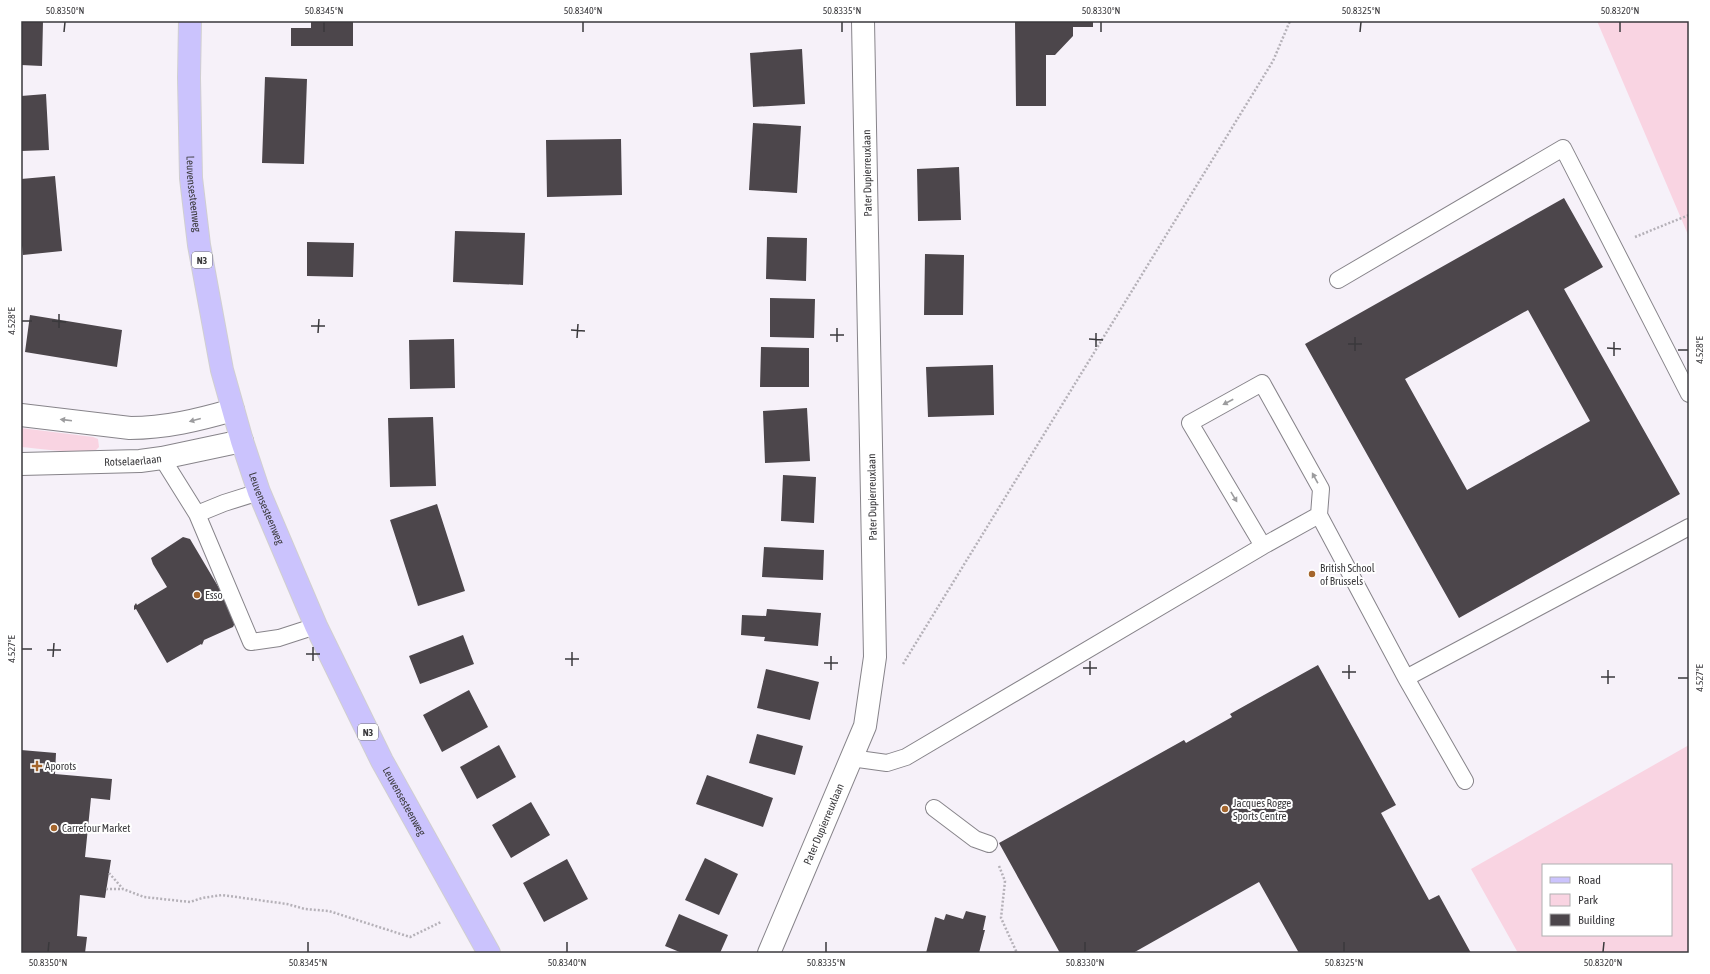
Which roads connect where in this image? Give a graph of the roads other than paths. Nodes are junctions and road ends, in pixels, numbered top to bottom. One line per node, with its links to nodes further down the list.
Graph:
1 (190, 21): 5 (main road, Leuvensesteenweg / N3)
2 (863, 21): 17 (street, Pater Dupierreuxlaan)
3 (1338, 280): 4 (lane)
4 (1689, 394)
5 (233, 410): 6 (street, one-way to 6); 7 (main road, Leuvensesteenweg / N3)
6 (21, 415)
7 (242, 441): 8 (street, Rotselaerlaan); 10 (main road, Leuvensesteenweg / N3)
8 (162, 458): 9 (street, Rotselaerlaan); 11 (lane)
9 (21, 464)
10 (259, 492): 11 (lane); 15 (main road, Leuvensesteenweg / N3)
11 (198, 514): 15 (lane)
12 (1319, 515): 14 (lane); 14 (lane, one-way to 14); 16 (lane)
13 (1689, 527): 16 (lane)
14 (1263, 546): 17 (lane)
15 (316, 626): 22 (main road, Leuvensesteenweg / N3)
16 (1406, 678): 18 (lane)
17 (851, 758): 21 (street, Pater Dupierreuxlaan)
18 (1466, 781)
19 (934, 808): 20 (lane)
20 (989, 844)
21 (774, 952)
22 (489, 953)

